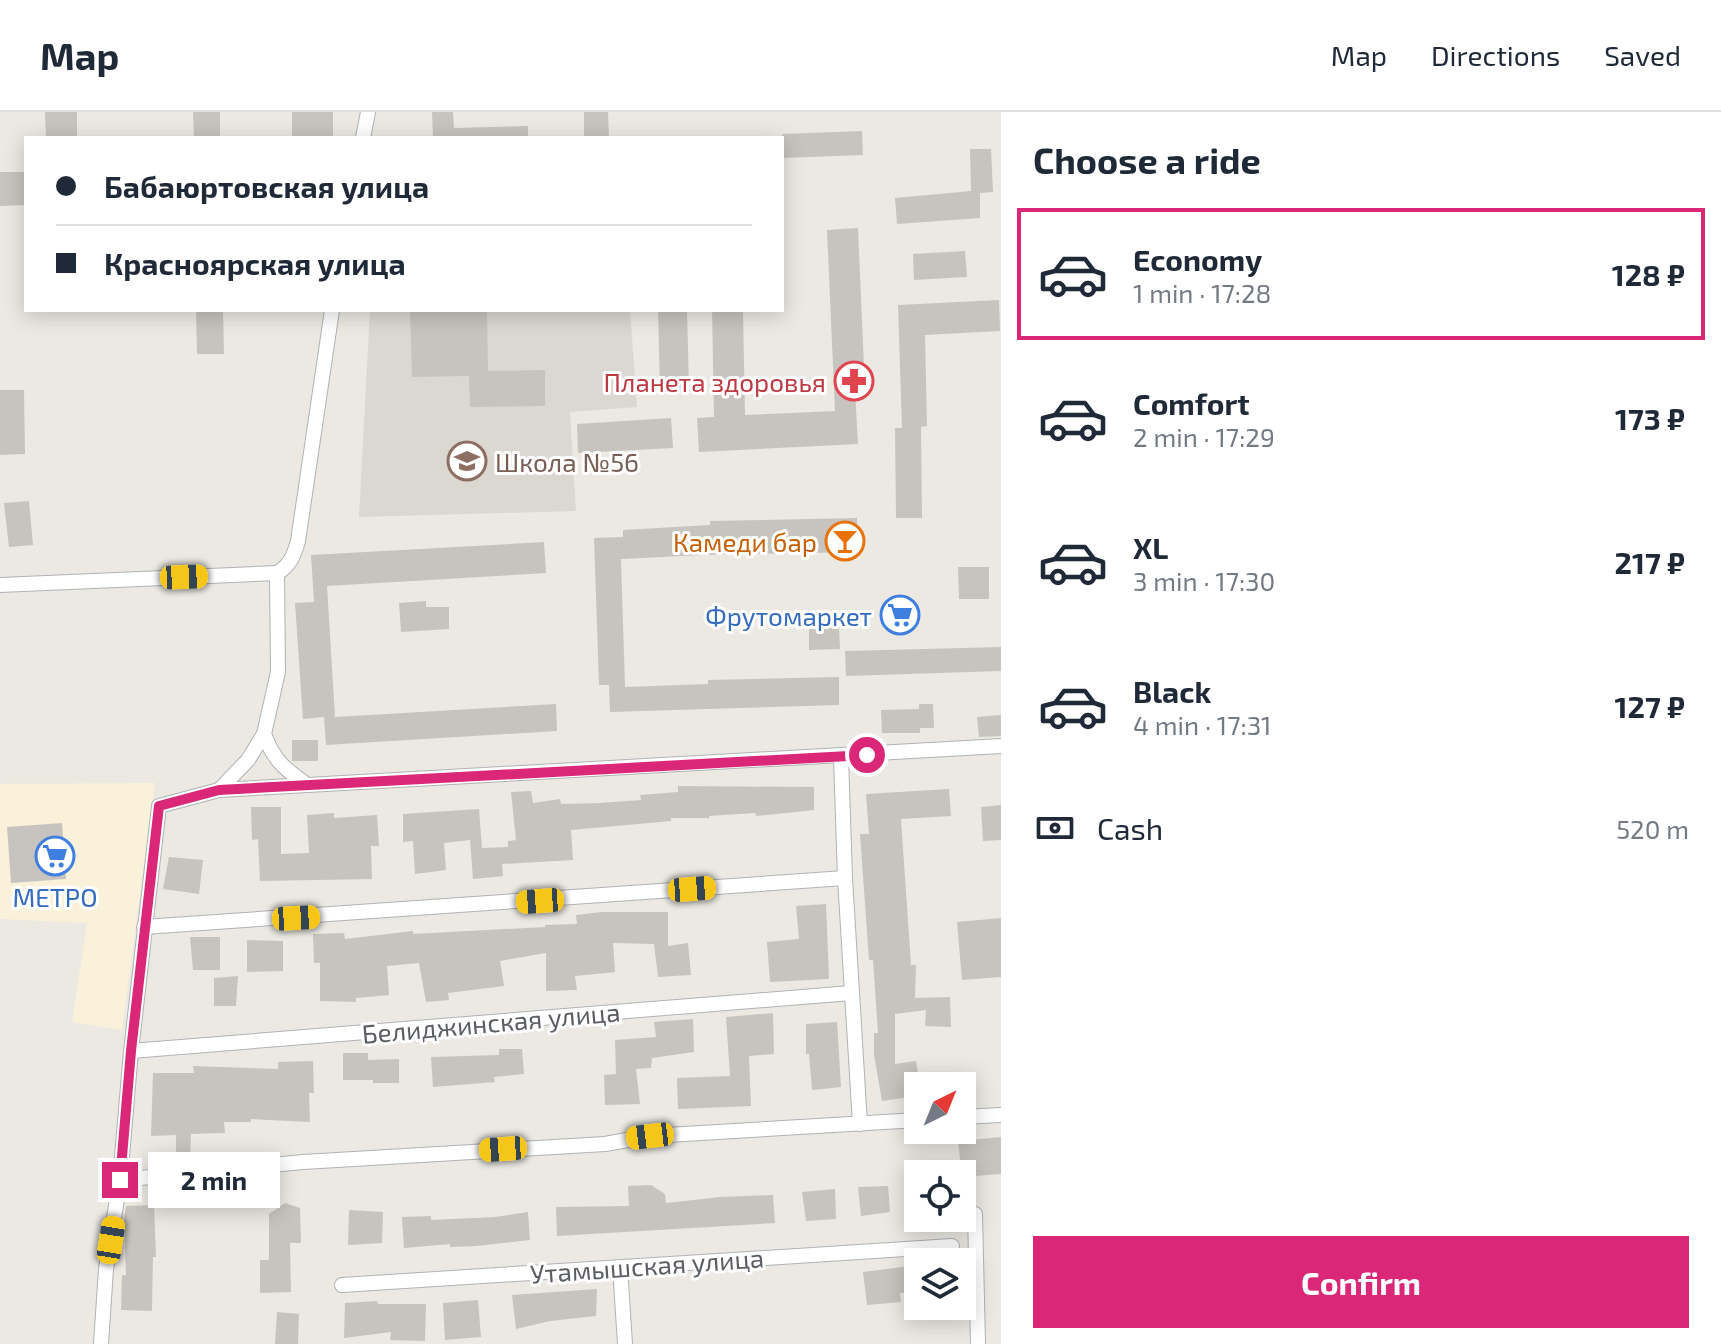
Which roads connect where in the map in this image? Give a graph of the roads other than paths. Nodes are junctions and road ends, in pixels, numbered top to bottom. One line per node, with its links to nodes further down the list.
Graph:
1 (368, 112): 2 (street)
2 (363, 136)
3 (332, 312): 4 (street)
4 (277, 573): 5 (street); 6 (street)
5 (0, 585)
6 (264, 734): 9 (street); 10 (street)
7 (1001, 746): 8 (street)
8 (841, 757): 9 (street); 11 (street)
9 (307, 785): 10 (street)
10 (219, 790): 12 (street)
11 (845, 878): 12 (street); 13 (street)
12 (144, 927): 14 (street)
13 (851, 993): 14 (street, Белиджинская улица); 18 (street)
14 (131, 1051): 19 (street)
15 (1001, 1115): 16 (street)
16 (976, 1116)
17 (904, 1121): 18 (street)
18 (860, 1124): 19 (street)
19 (120, 1180): 24 (street)
20 (975, 1232): 26 (street)
21 (952, 1246): 22 (street, Утамышская улица)
22 (620, 1267): 23 (street, Утамышская улица); 25 (street)
23 (342, 1285)
24 (101, 1344)
25 (625, 1344)
26 (978, 1344)

